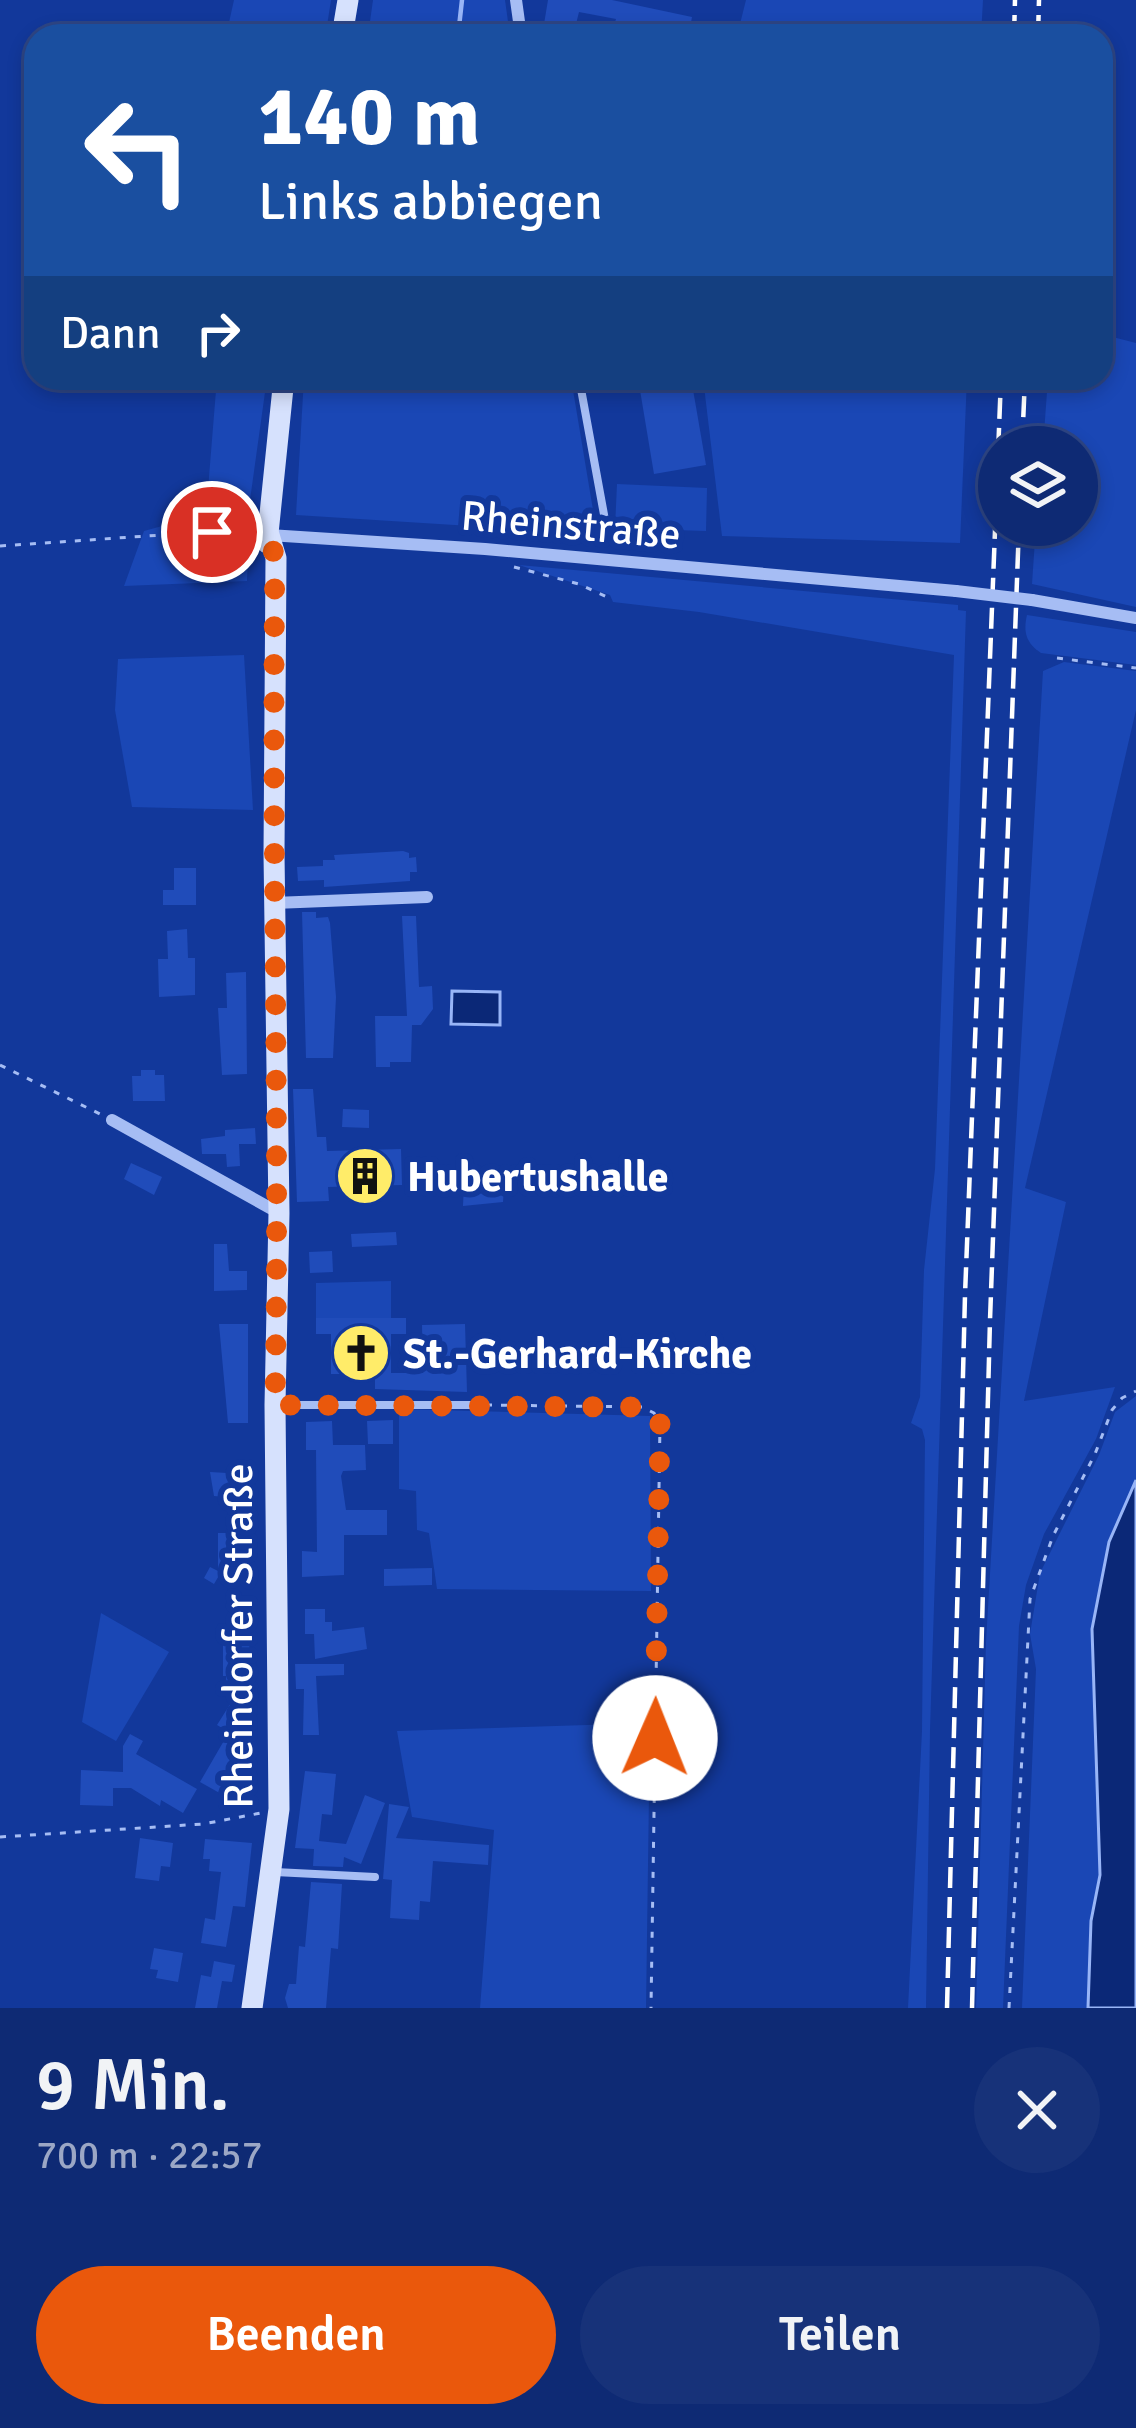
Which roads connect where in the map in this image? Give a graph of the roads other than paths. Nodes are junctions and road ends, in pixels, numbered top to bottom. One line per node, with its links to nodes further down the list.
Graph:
1 (283, 390): 4 (main road, Rheindorfer Straße)
2 (581, 390): 3 (lane)
3 (605, 520)
4 (269, 535): 5 (street, Rheinstraße, bridge); 7 (main road, Rheindorfer Straße)
5 (1136, 618)
6 (427, 897): 7 (street)
7 (274, 903): 9 (main road, Rheindorfer Straße)
8 (112, 1120): 9 (street)
9 (279, 1213): 10 (main road, Rheindorfer Straße)
10 (275, 1405): 11 (lane); 12 (main road, Rheindorfer Straße)
11 (476, 1405)
12 (271, 1872): 13 (lane); 14 (main road, Rheindorfer Straße)
13 (375, 1877)
14 (252, 2008)

